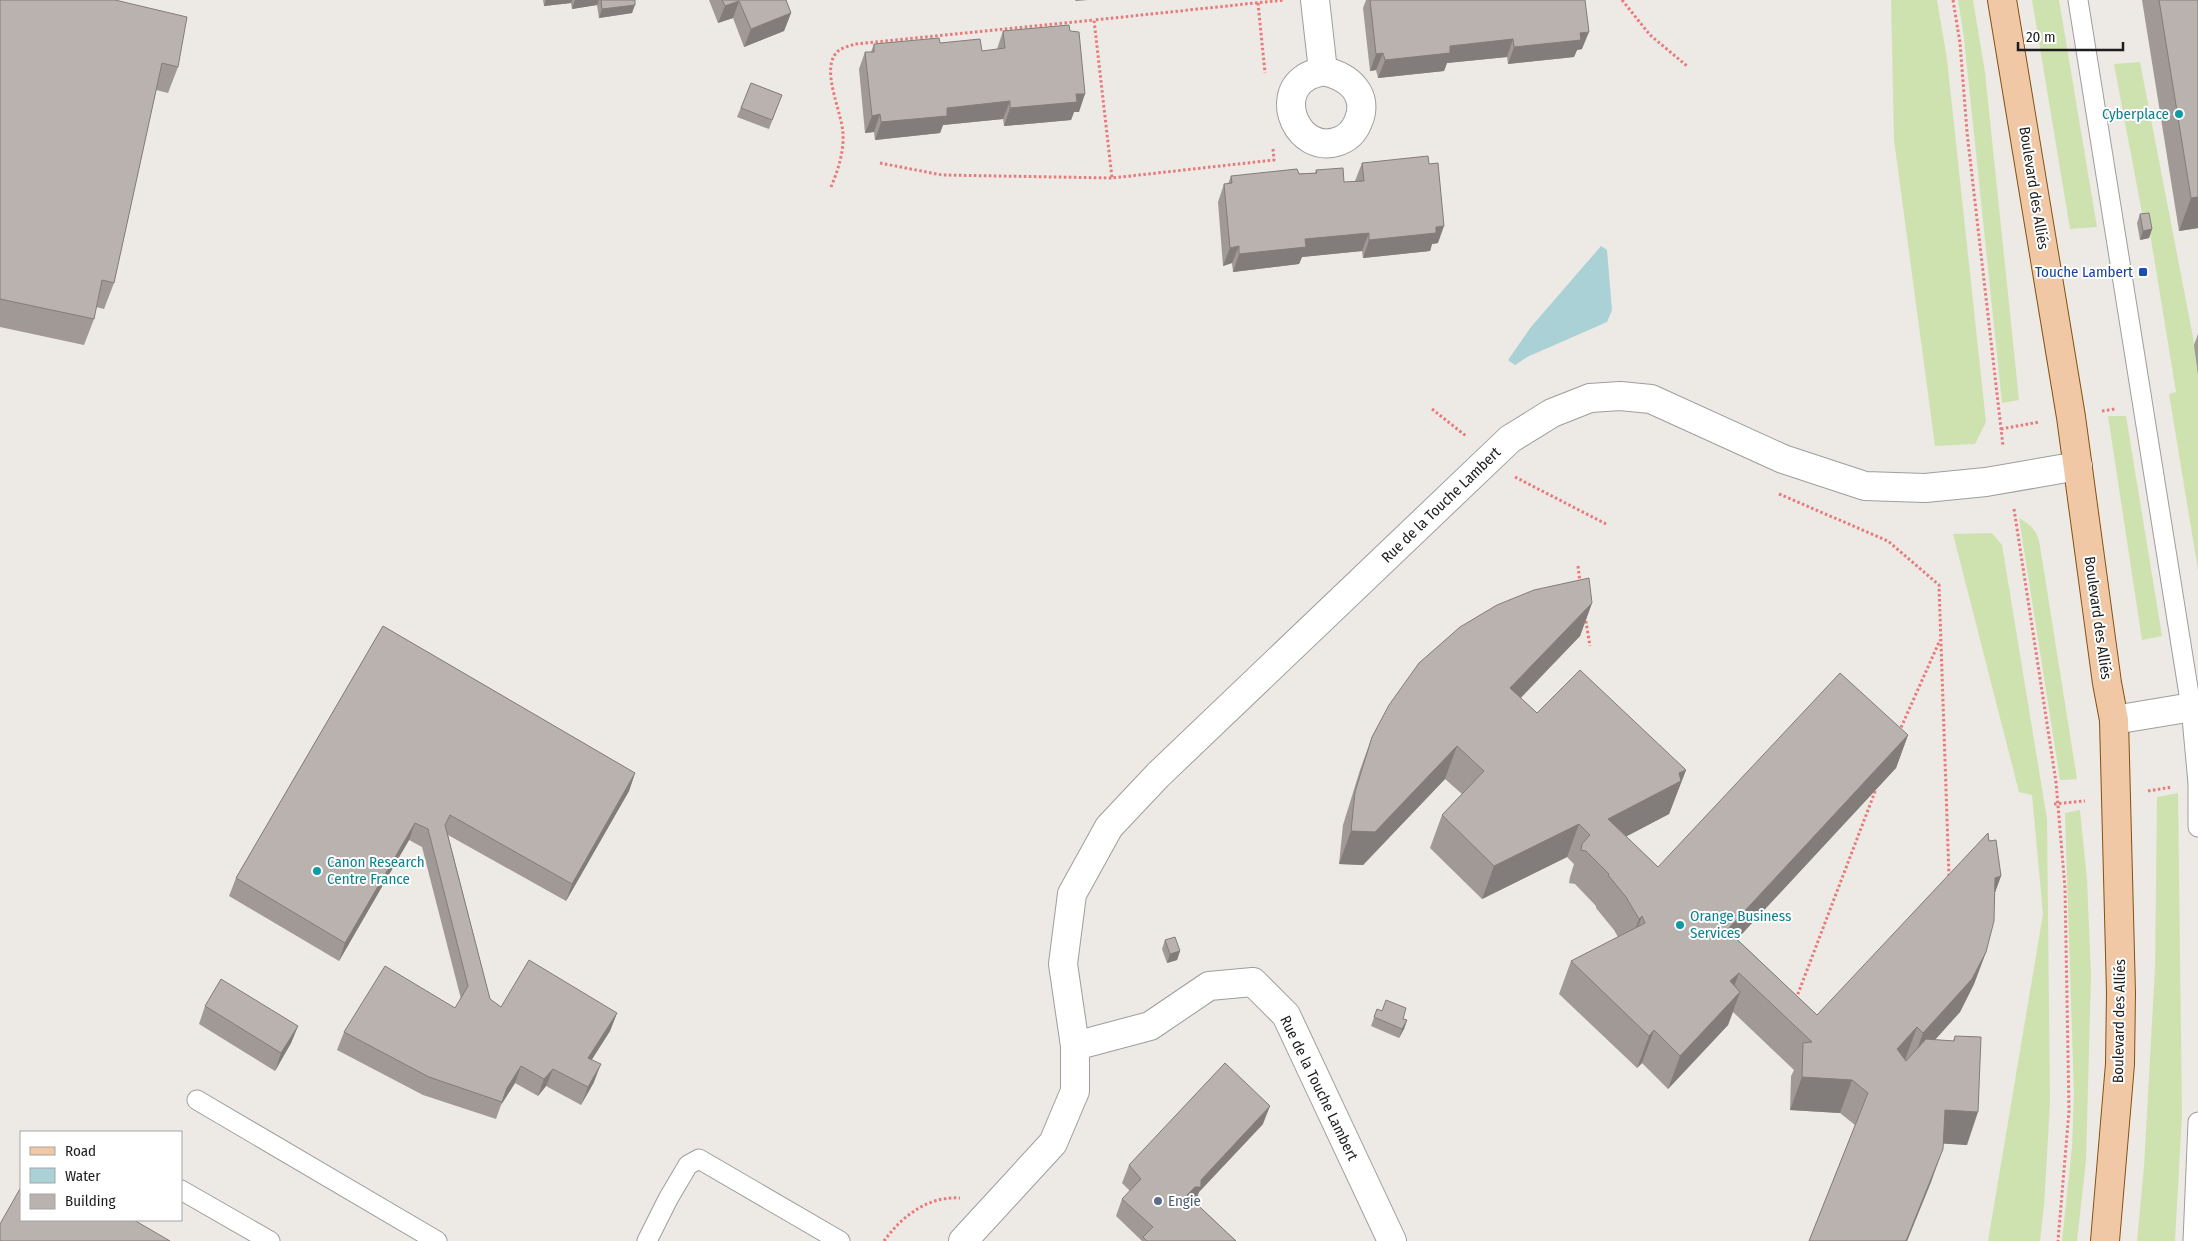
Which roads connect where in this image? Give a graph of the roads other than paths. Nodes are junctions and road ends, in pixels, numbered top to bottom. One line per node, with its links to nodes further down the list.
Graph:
1 (1315, 0): 4 (street)
2 (2002, 0): 5 (main road, Boulevard des Alliés)
3 (2078, 0): 6 (lane)
4 (1323, 72)
5 (2078, 466): 7 (main road, Boulevard des Alliés); 9 (street, Rue de la Touche Lambert)
6 (2194, 706): 7 (street); 8 (lane)
7 (2114, 720): 19 (main road, Boulevard des Alliés)
8 (2198, 827)
9 (1075, 1046): 17 (street, Rue de la Touche Lambert); 18 (street, Rue de la Touche Lambert)
10 (197, 1100): 14 (lane)
11 (2198, 1122): 20 (lane)
12 (182, 1191): 13 (lane)
13 (270, 1241)
14 (437, 1241)
15 (647, 1241): 16 (lane)
16 (840, 1241)
17 (963, 1241)
18 (1392, 1241)
19 (2105, 1241)
20 (2193, 1241)

